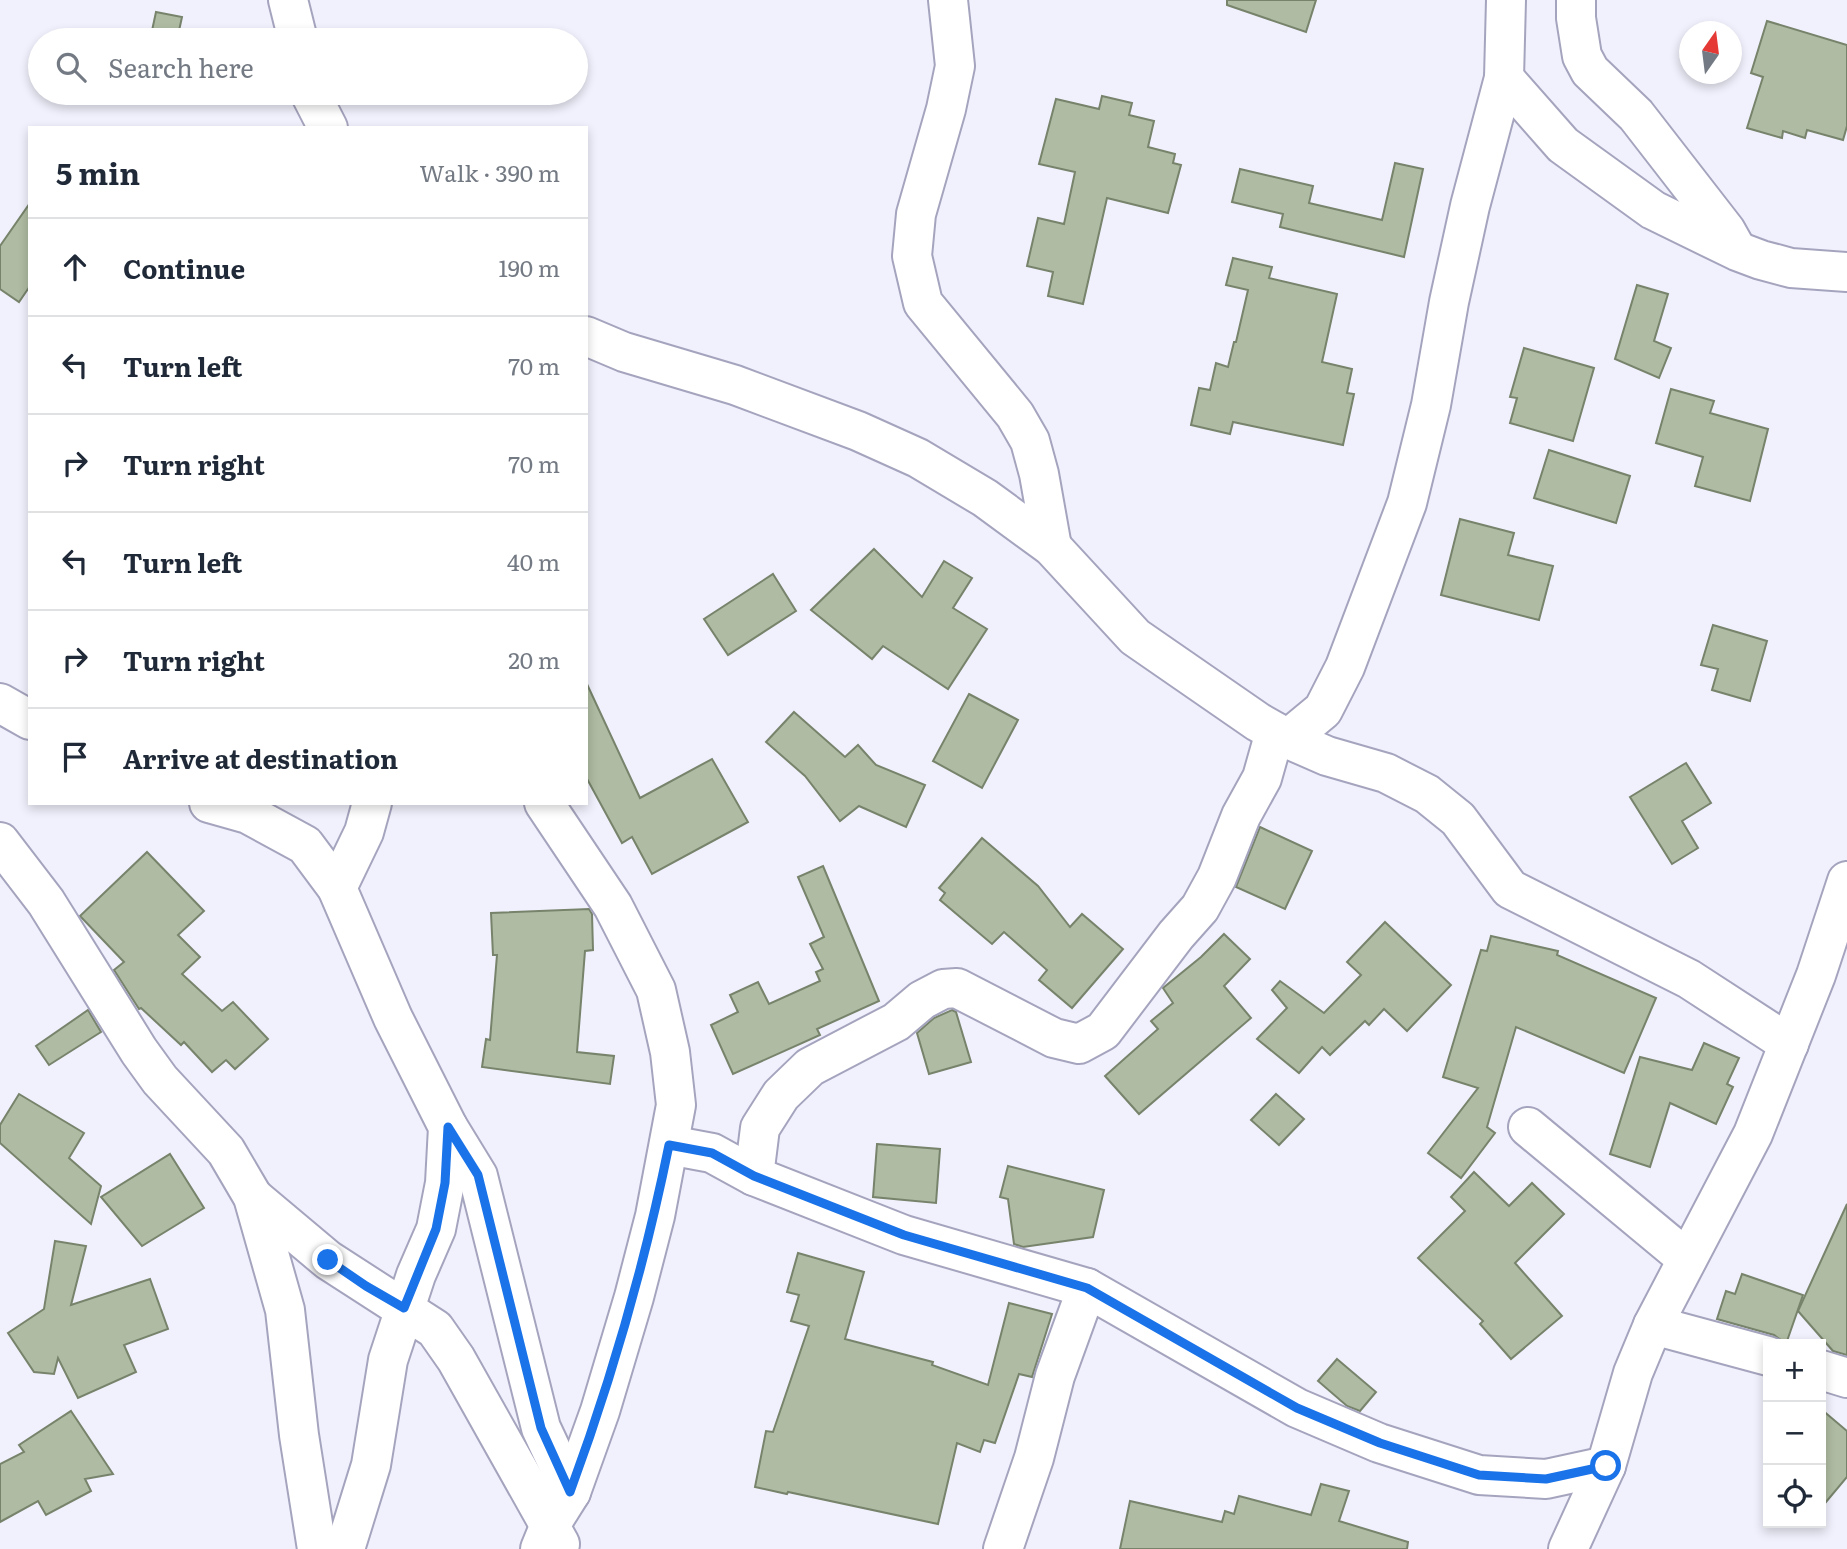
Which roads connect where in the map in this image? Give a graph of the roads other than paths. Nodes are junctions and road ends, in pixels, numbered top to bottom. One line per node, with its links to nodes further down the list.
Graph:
1 (288, 0): 5 (street)
2 (948, 0): 12 (street)
3 (1506, 0): 6 (street)
4 (1576, 0): 9 (street)
5 (295, 28)
6 (1504, 78): 9 (street); 15 (street)
7 (316, 105): 8 (street)
8 (327, 126)
9 (1737, 251): 10 (street)
10 (1847, 272)
11 (588, 337): 12 (street)
12 (1052, 547): 15 (street)
13 (0, 703): 14 (street)
14 (28, 719)
15 (1282, 736): 22 (street); 26 (street)
16 (216, 805): 21 (street)
17 (371, 805): 21 (street)
18 (545, 805): 25 (street)
19 (0, 842): 27 (street)
20 (1847, 881): 22 (street)
21 (337, 888): 23 (street)
22 (1788, 1044): 28 (street)
23 (448, 1127): 30 (street); 36 (street)
24 (1528, 1127): 28 (street)
25 (669, 1145): 26 (street); 36 (street)
26 (754, 1176): 29 (street)
27 (253, 1197): 30 (street); 38 (street)
28 (1687, 1259): 31 (street)
29 (1087, 1288): 35 (street); 40 (street)
30 (404, 1308): 37 (street); 39 (street)
31 (1653, 1325): 32 (street); 35 (street)
32 (1763, 1355)
33 (1826, 1372): 34 (street)
34 (1847, 1378)
35 (1606, 1466): 41 (street)
36 (570, 1492): 37 (street)
37 (551, 1542)
38 (317, 1549)
39 (345, 1549)
40 (1003, 1549)
41 (1568, 1549)

